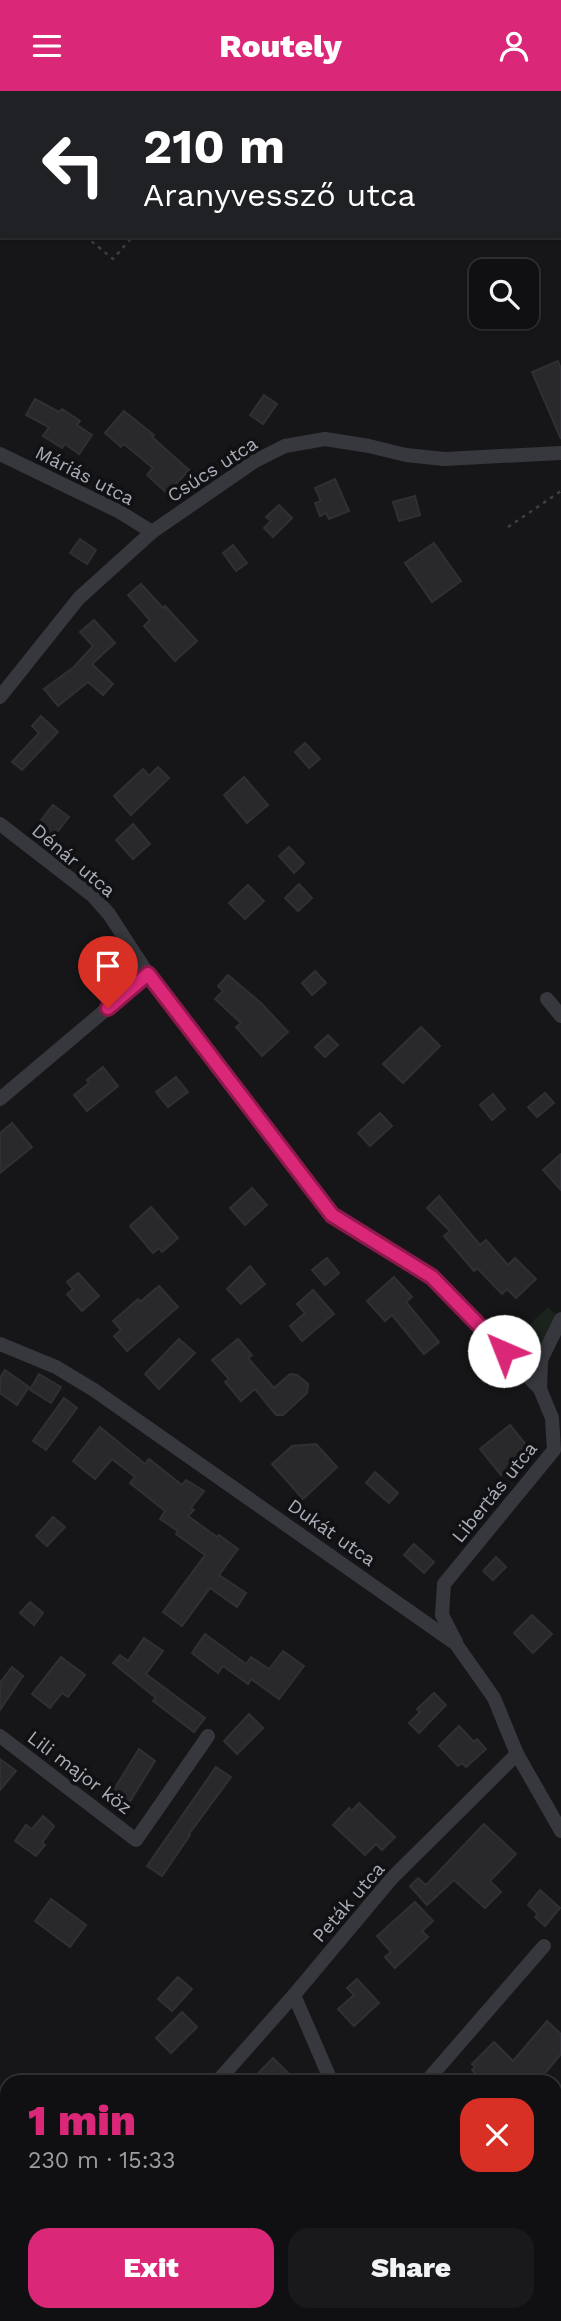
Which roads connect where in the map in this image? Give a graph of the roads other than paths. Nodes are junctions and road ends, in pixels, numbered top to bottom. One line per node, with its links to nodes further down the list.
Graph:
1 (561, 453): 3 (street, Csúcs utca)
2 (0, 454): 3 (street, Máriás utca)
3 (152, 532): 4 (street, Csúcs utca)
4 (0, 697)
5 (0, 824): 6 (street, Dénár utca)
6 (148, 974): 9 (street); 12 (street, Dénár utca)
7 (547, 999): 8 (street)
8 (561, 1016)
9 (0, 1098)
10 (561, 1319): 12 (street, Libertás utca)
11 (0, 1344): 13 (street, Dukát utca)
12 (540, 1389): 13 (street, Libertás utca)
13 (457, 1644): 16 (street, Dukát utca)
14 (0, 1736): 15 (street, Lili major köz)
15 (208, 1737)
16 (517, 1754): 17 (street, Dukát utca); 19 (street, Peták utca)
17 (561, 1831)
18 (544, 1946): 22 (street)
19 (294, 1995): 20 (street, Peták utca); 21 (street)
20 (223, 2075)
21 (330, 2075)
22 (432, 2075)

